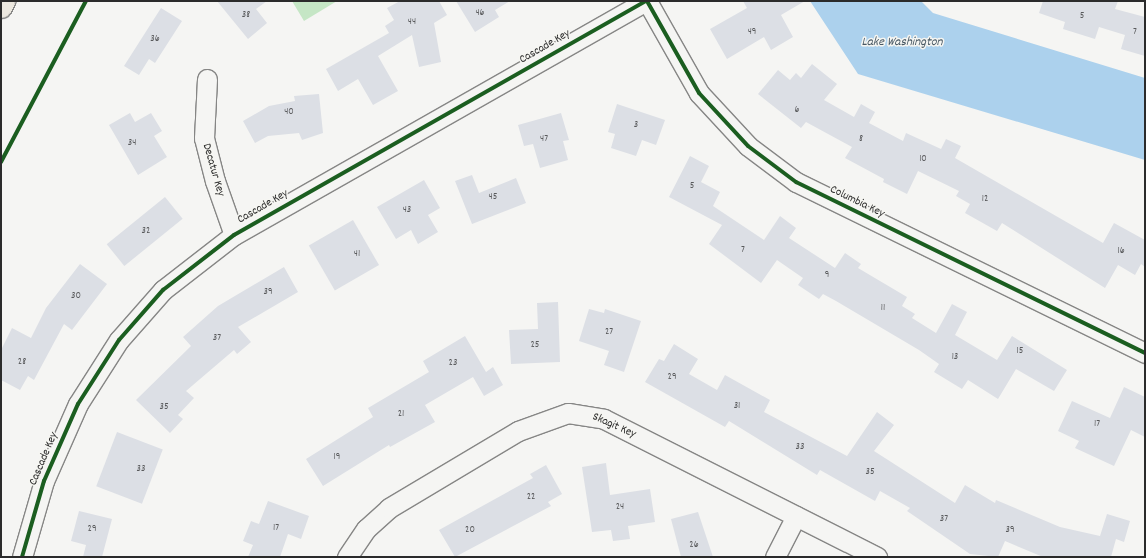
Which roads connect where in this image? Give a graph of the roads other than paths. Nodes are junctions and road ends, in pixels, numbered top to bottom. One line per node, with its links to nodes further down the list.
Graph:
1 (4, 1): 3 (highway)
2 (647, 1): 5 (street, Cascade Key); 6 (street, Columbia Key)
3 (1, 7)
4 (207, 79): 5 (street, Decatur Key)
5 (234, 235): 8 (street, Cascade Key)
6 (1145, 352)
7 (796, 516): 9 (street, Skagit Key); 10 (street); 11 (street, Skagit Key)
8 (22, 557)
9 (346, 557)
10 (775, 557)
11 (877, 557)

